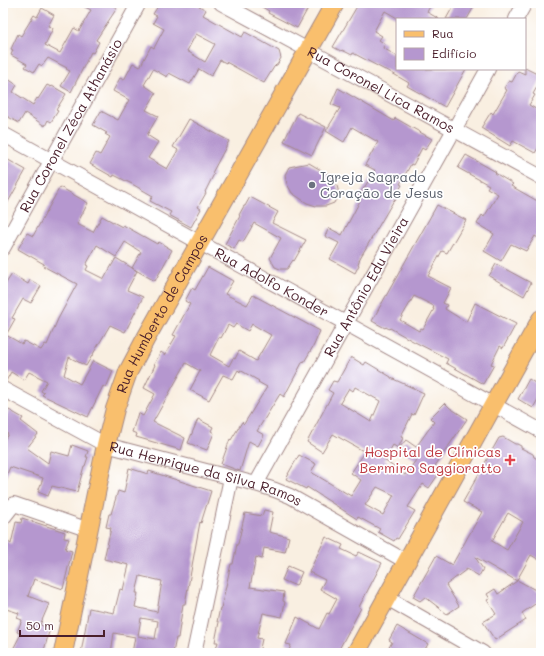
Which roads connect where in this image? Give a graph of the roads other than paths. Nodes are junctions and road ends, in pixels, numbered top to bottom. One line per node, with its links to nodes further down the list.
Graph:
1 (139, 3): 10 (street, Rua Coronel Zéca Athanásio)
2 (221, 3): 6 (street, Rua Coronel Lica Ramos)
3 (335, 3): 6 (main road, Rua Humberto de Campos)
4 (525, 3): 5 (street)
5 (517, 18)
6 (308, 50): 8 (street, Rua Coronel Lica Ramos); 12 (main road, Rua Humberto de Campos)
7 (487, 70): 8 (street, Rua Antônio Edu Vieira)
8 (454, 130): 11 (street, Rua Coronel Lica Ramos); 15 (street, Rua Antônio Edu Vieira)
9 (3, 134): 10 (street, Rua Adolfo Konder)
10 (52, 161): 12 (street, Rua Adolfo Konder); 13 (street, Rua Coronel Zéca Athanásio)
11 (541, 178)
12 (200, 242): 15 (street, Rua Adolfo Konder); 19 (main road, Rua Humberto de Campos)
13 (3, 248)
14 (541, 319): 17 (main road)
15 (346, 323): 17 (street, Rua Adolfo Konder); 21 (street, Rua Antônio Edu Vieira)
16 (3, 389): 19 (street, Rua Henrique da Silva Ramos)
17 (494, 405): 18 (street, Rua Adolfo Konder); 24 (main road)
18 (541, 431)
19 (106, 445): 20 (street, Rua Henrique da Silva Ramos); 23 (main road, Rua Humberto de Campos)
20 (231, 478): 21 (street, Rua Henrique da Silva Ramos); 27 (street)
21 (256, 484): 24 (street, Rua Henrique da Silva Ramos)
22 (3, 518): 23 (street)
23 (89, 530): 26 (main road, Rua Humberto de Campos)
24 (407, 562): 25 (main road)
25 (387, 598): 28 (main road); 29 (street)
26 (63, 653)
27 (194, 653)
28 (356, 653)
29 (483, 653)

